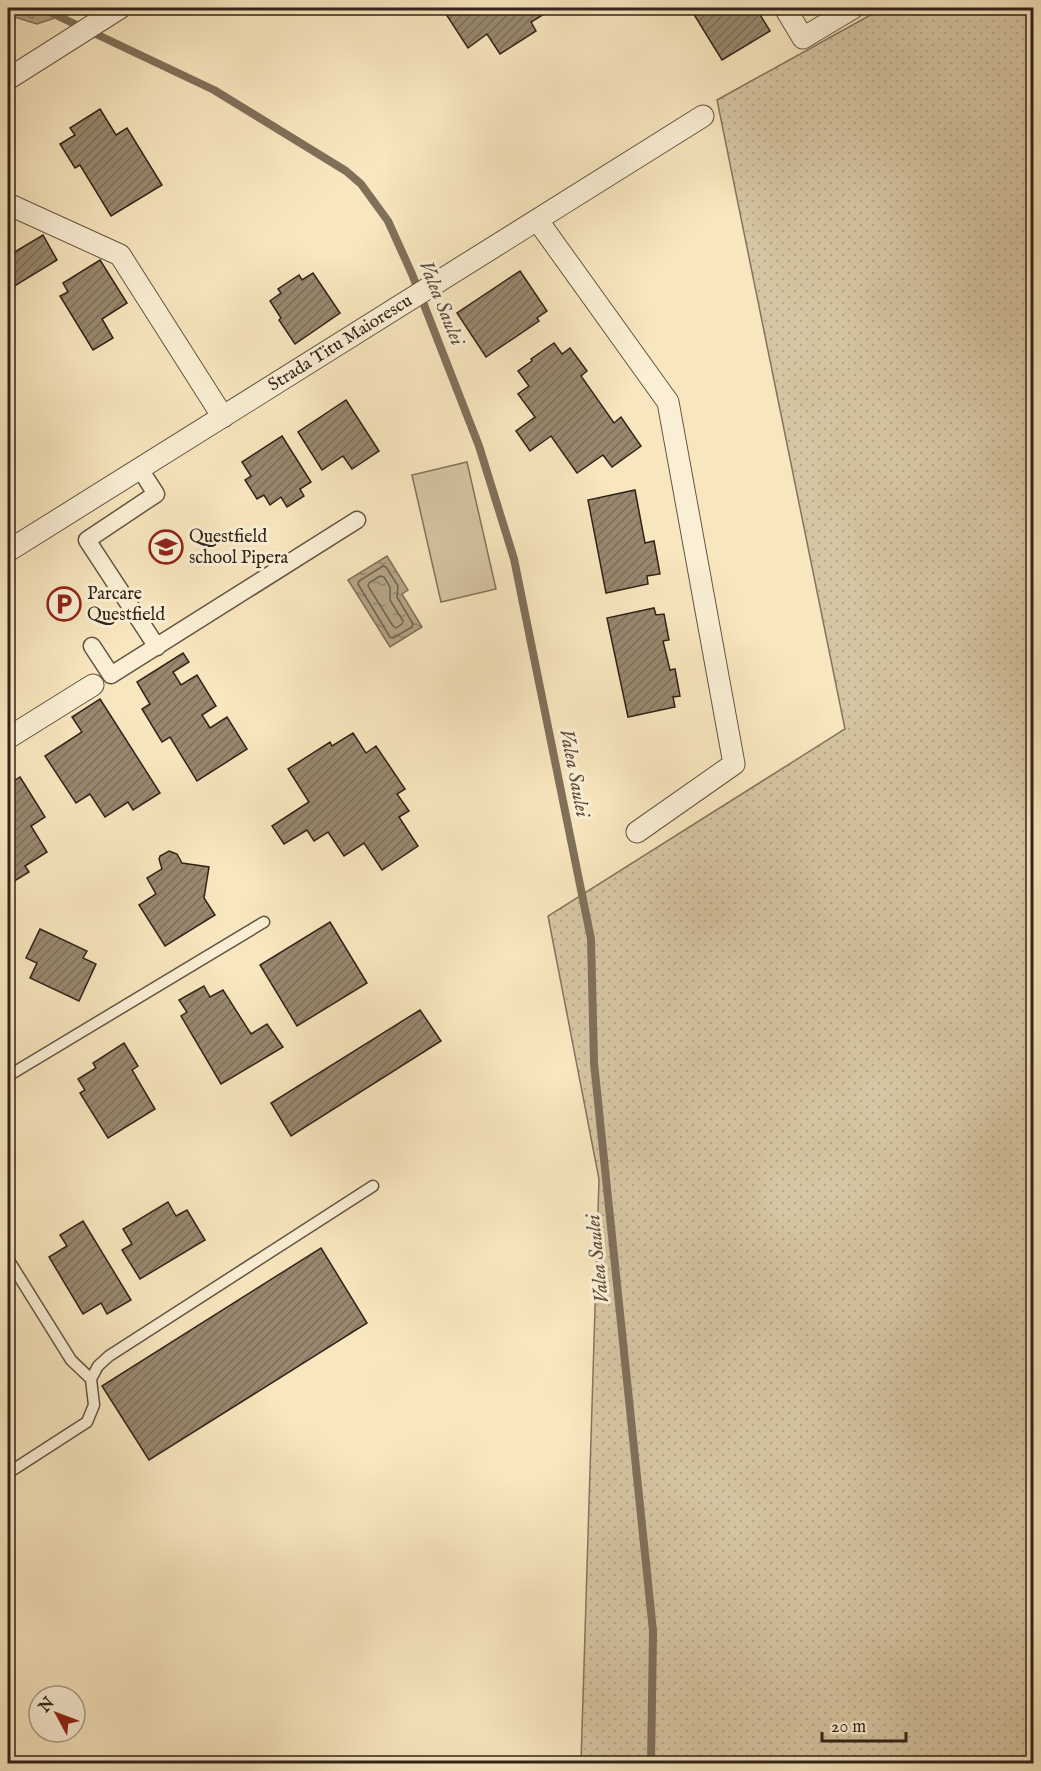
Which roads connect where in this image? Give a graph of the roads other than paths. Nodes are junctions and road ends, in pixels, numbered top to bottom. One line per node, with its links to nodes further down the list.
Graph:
1 (120, 8): 4 (street)
2 (785, 8): 3 (street)
3 (853, 8)
4 (8, 79)
5 (703, 116): 7 (street, Strada Titu Maiorescu)
6 (8, 204): 8 (street)
7 (538, 221): 8 (street, Strada Titu Maiorescu); 16 (street)
8 (223, 417): 9 (street, Strada Titu Maiorescu)
9 (140, 469): 11 (street, Strada Titu Maiorescu); 13 (street)
10 (357, 520): 13 (street)
11 (8, 551)
12 (92, 646): 13 (street)
13 (157, 646)
14 (93, 685): 15 (street)
15 (8, 738)
16 (637, 832)
17 (264, 922): 18 (lane)
18 (8, 1076)
19 (373, 1186): 21 (lane)
20 (8, 1259): 21 (lane)
21 (91, 1379): 22 (lane)
22 (8, 1473)

